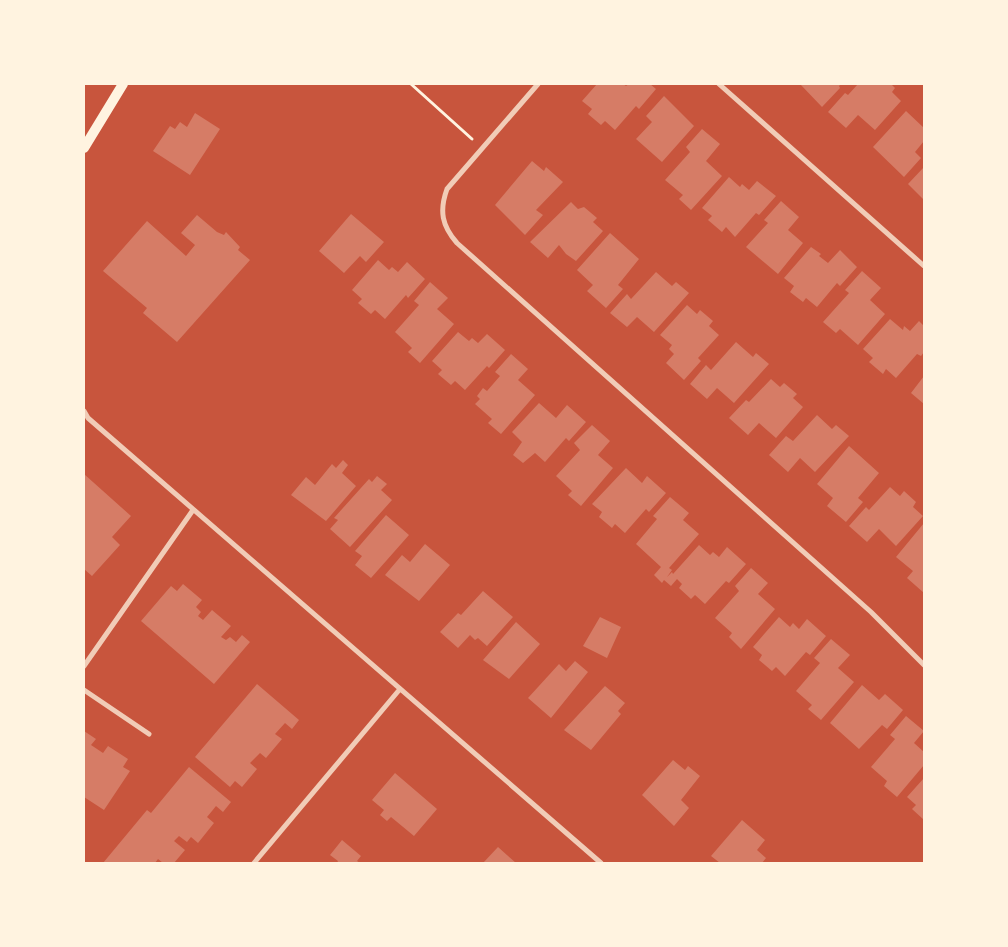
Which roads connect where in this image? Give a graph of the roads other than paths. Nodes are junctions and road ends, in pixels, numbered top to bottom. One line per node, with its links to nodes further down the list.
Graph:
1 (123, 84): 4 (main road)
2 (538, 84): 8 (street)
3 (719, 84): 5 (street)
4 (84, 148)
5 (924, 266)
6 (84, 411): 7 (street)
7 (192, 510): 9 (street); 10 (street)
8 (924, 665)
9 (84, 666)
10 (400, 689): 13 (street); 14 (street)
11 (84, 690): 12 (street)
12 (149, 734)
13 (254, 863)
14 (601, 863)

